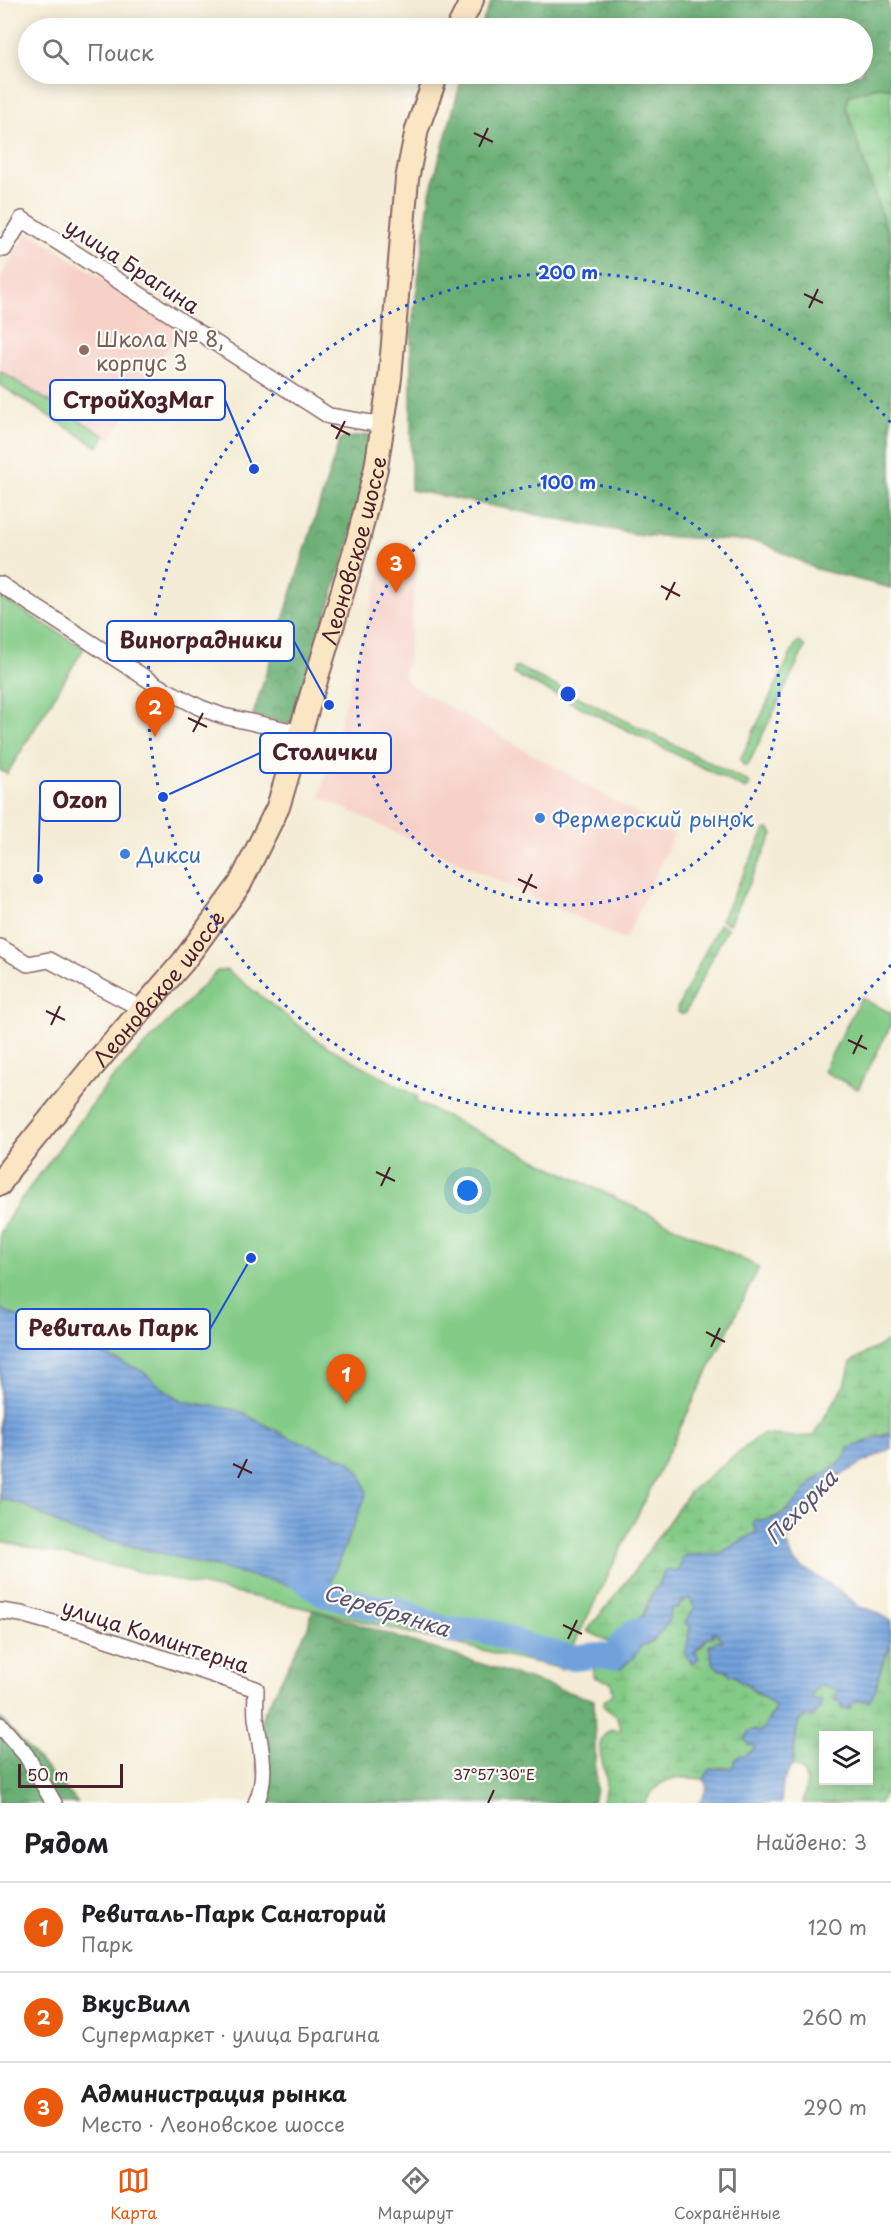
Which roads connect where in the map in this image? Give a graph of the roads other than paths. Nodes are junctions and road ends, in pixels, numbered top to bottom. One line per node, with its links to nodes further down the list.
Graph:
1 (472, 0): 2 (main road)
2 (463, 18)
3 (433, 84): 5 (main road, Леоновское шоссе)
4 (0, 246): 5 (street, улица Брагина)
5 (383, 425): 7 (main road, Леоновское шоссе)
6 (0, 584): 7 (street)
7 (301, 733): 9 (main road, Леоновское шоссе)
8 (0, 947): 9 (street)
9 (142, 1009): 10 (main road, Леоновское шоссе)
10 (0, 1184)
11 (0, 1611): 14 (street, улица Коминтерна)
12 (0, 1725): 13 (street)
13 (54, 1803)
14 (256, 1803)

